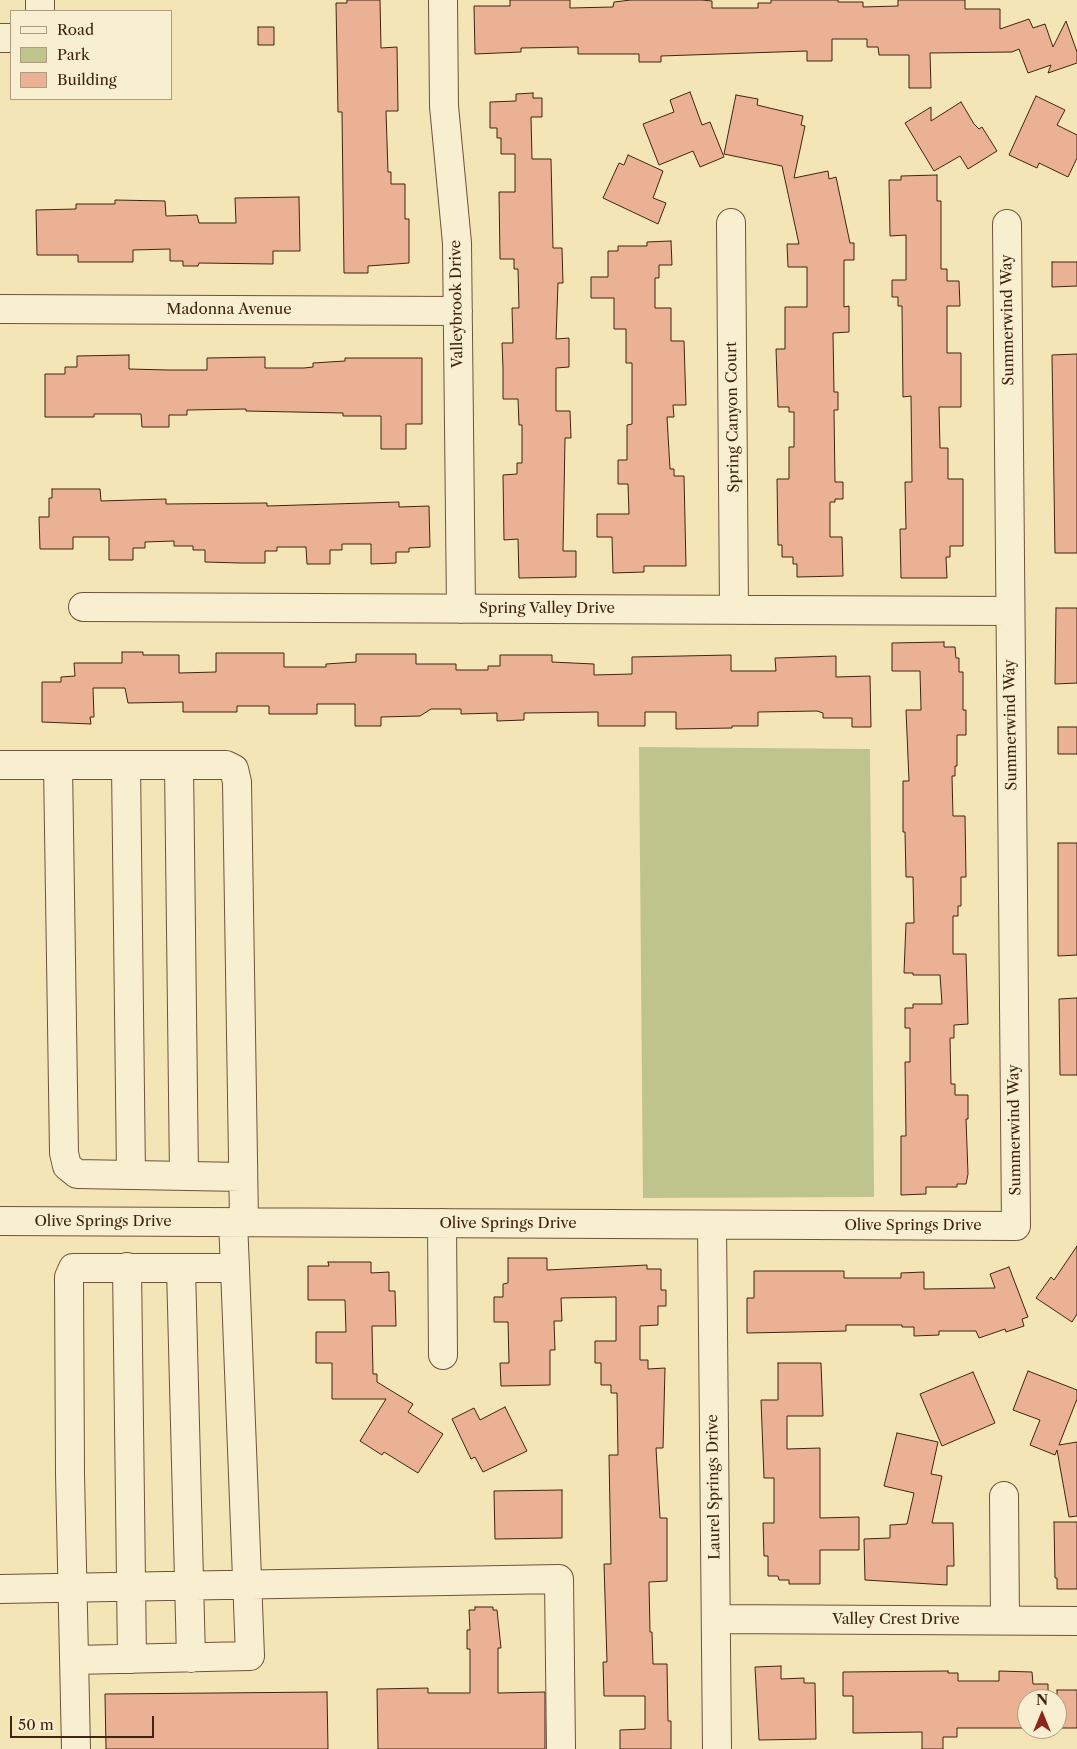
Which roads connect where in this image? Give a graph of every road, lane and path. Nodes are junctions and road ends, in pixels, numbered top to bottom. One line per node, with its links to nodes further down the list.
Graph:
1 (443, 0): 5 (street, Valleybrook Drive)
2 (731, 223): 8 (street, Spring Canyon Court)
3 (1007, 224): 9 (street, Summerwind Way)
4 (0, 309): 5 (street, Madonna Avenue)
5 (458, 311): 7 (street, Valleybrook Drive)
6 (83, 607): 7 (street, Spring Valley Drive)
7 (461, 608): 8 (street, Spring Valley Drive)
8 (734, 610): 9 (street, Spring Valley Drive)
9 (1010, 611): 21 (street, Summerwind Way)
10 (58, 765): 11 (street); 13 (street); 14 (street)
11 (126, 765): 12 (street); 14 (street)
12 (179, 765): 15 (street); 16 (street)
13 (0, 766)
14 (131, 1175): 15 (street)
15 (184, 1176): 16 (street)
16 (243, 1177): 18 (street)
17 (0, 1221): 18 (street, Olive Springs Drive)
18 (238, 1222): 19 (street, Olive Springs Drive); 24 (street)
19 (442, 1223): 20 (street, Olive Springs Drive); 25 (street)
20 (712, 1224): 21 (street, Olive Springs Drive); 32 (street, Laurel Springs Drive)
21 (1016, 1226)
22 (127, 1267): 23 (street); 29 (street); 30 (street)
23 (181, 1268): 24 (street); 28 (street)
24 (236, 1268): 27 (street)
25 (443, 1355)
26 (1004, 1496): 33 (street)
27 (247, 1584): 28 (street); 35 (street); 39 (street)
28 (188, 1586): 29 (street); 35 (street)
29 (131, 1587): 30 (street); 36 (street)
30 (73, 1588): 31 (street); 37 (street)
31 (0, 1589)
32 (716, 1619): 33 (street, Valley Crest Drive); 40 (street, Laurel Springs Drive)
33 (1005, 1620): 34 (street, Valley Crest Drive)
34 (1077, 1621)
35 (191, 1658): 36 (street)
36 (132, 1659): 37 (street)
37 (74, 1660): 38 (street)
38 (76, 1749)
39 (561, 1749)
40 (717, 1749)

